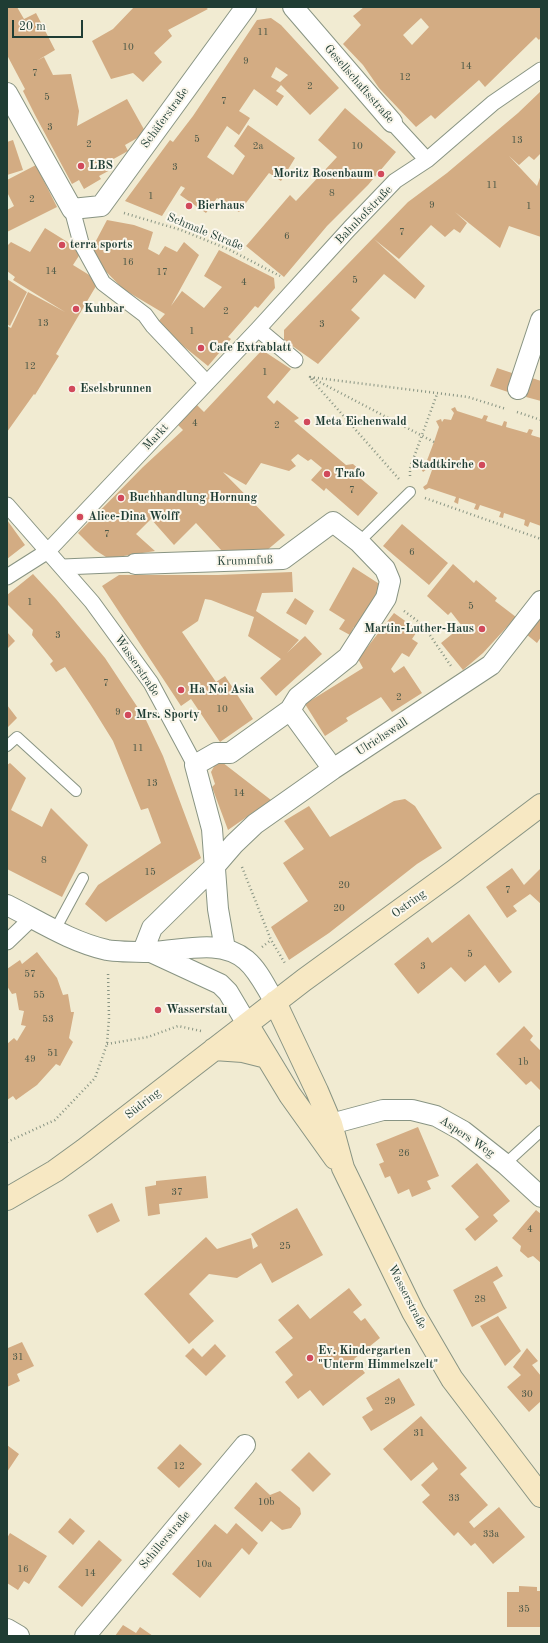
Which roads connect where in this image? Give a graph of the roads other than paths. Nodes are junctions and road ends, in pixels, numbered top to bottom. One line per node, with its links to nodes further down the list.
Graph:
1 (246, 7): 8 (street, Schäferstraße)
2 (293, 7): 6 (street, Gesellschaftsstraße)
3 (541, 70): 7 (street, Bahnhofstraße)
4 (7, 93): 5 (street)
5 (14, 120): 8 (street)
6 (392, 122): 7 (street, Gesellschaftsstraße)
7 (427, 160): 10 (street, Bahnhofstraße)
8 (72, 209): 12 (street)
9 (541, 320): 13 (street)
10 (258, 329): 11 (street); 12 (street, Bahnhofstraße)
11 (294, 360)
12 (207, 383): 17 (street, Markt)
13 (518, 389)
14 (410, 492): 16 (lane)
15 (7, 505): 17 (street)
16 (359, 542): 18 (street, Krummfuß); 22 (street, Krummfuß)
17 (48, 551): 19 (street, Wasserstraße); 20 (street, Markt)
18 (135, 564): 19 (street, Krummfuß)
19 (62, 567): 24 (street, Wasserstraße)
20 (7, 577)
21 (541, 601): 25 (street, Ulrichswall)
22 (290, 710): 24 (street, Krummfuß); 25 (street)
23 (7, 746): 26 (lane)
24 (194, 765): 28 (street, Wasserstraße)
25 (333, 770): 28 (street, Ulrichswall)
26 (76, 791)
27 (541, 805): 36 (main road, Ostring)
28 (215, 866): 34 (street, Wasserstraße); 35 (street)
29 (83, 878): 32 (lane)
30 (7, 906): 31 (street)
31 (32, 918): 32 (street); 33 (street)
32 (55, 930): 35 (street)
33 (7, 942)
34 (225, 949): 35 (street); 36 (street)
35 (147, 952): 37 (street)
36 (275, 1002): 37 (main road, Südring); 40 (main road, Wasserstraße)
37 (247, 1024): 38 (main road, Südring); 39 (main road, Wasserstraße)
38 (214, 1050): 39 (main road); 44 (main road, Südring)
39 (267, 1057): 40 (main road, Wasserstraße)
40 (320, 1124): 42 (street, Aspers Weg); 46 (main road, Wasserstraße)
41 (541, 1131): 42 (lane)
42 (505, 1164): 43 (street, Aspers Weg)
43 (541, 1197)
44 (7, 1199)
45 (245, 1444): 49 (street, Schillerstraße)
46 (541, 1496)
47 (7, 1628): 48 (street)
48 (19, 1636)
49 (85, 1636)

